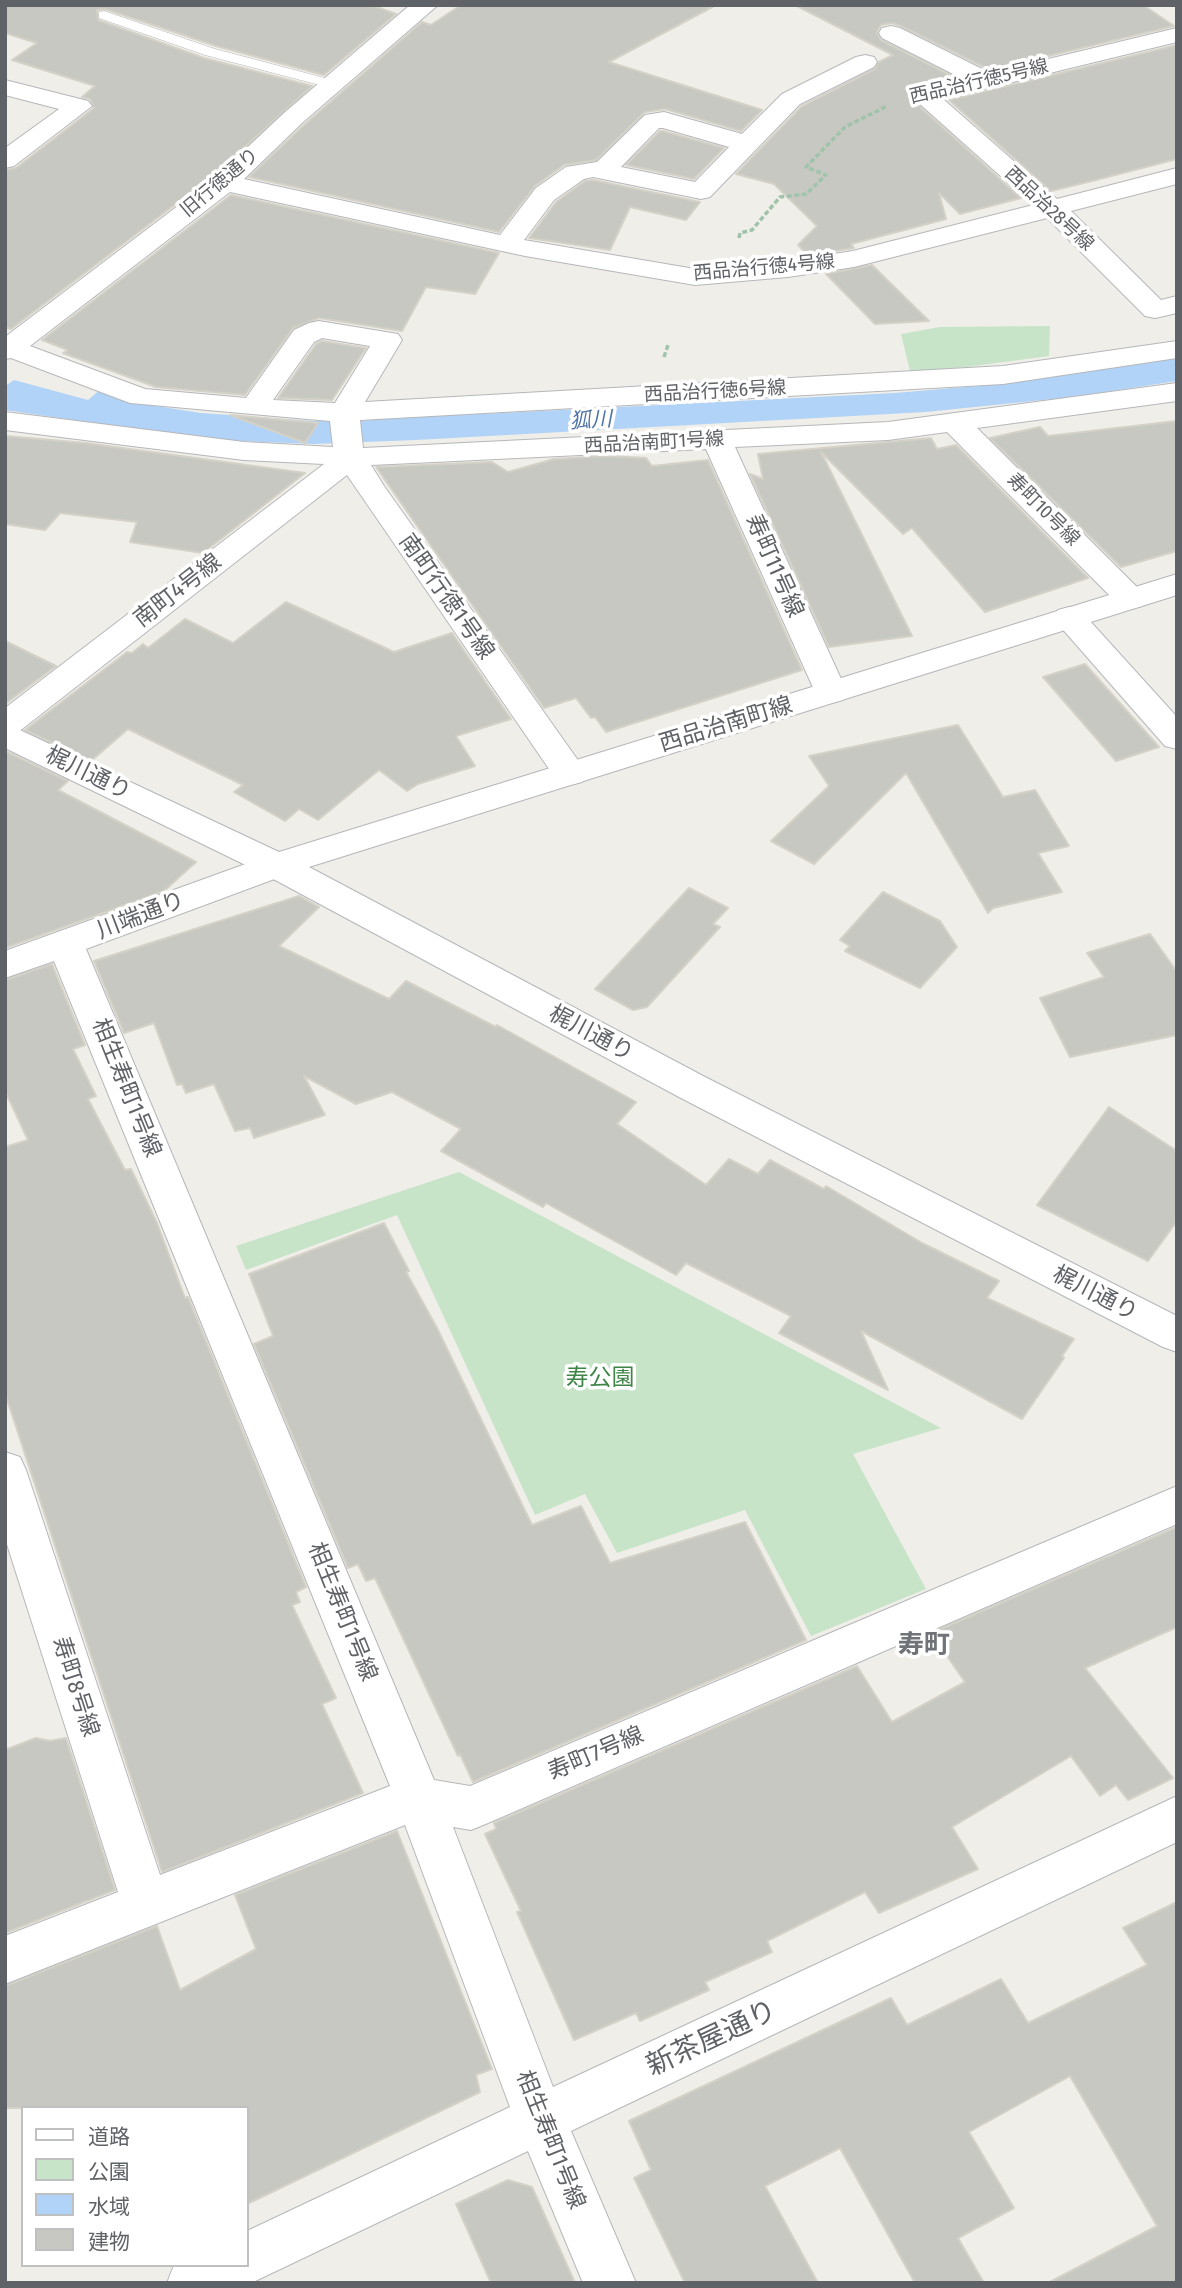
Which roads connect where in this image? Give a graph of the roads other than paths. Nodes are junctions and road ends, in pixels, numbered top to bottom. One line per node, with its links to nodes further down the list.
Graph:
1 (426, 5): 7 (street, 旧行徳通り)
2 (104, 15): 7 (lane)
3 (891, 33): 6 (street)
4 (1177, 35): 6 (street, 西品治行徳5号線)
5 (865, 62): 10 (street)
6 (987, 81): 9 (street, 西品治行徳5号線)
7 (331, 84): 14 (street, 旧行徳通り)
8 (5, 86): 11 (street)
9 (924, 96): 15 (street, 西品治28号線)
10 (747, 144): 12 (street); 12 (street)
11 (5, 160)
12 (603, 171): 16 (street)
13 (1177, 176): 15 (street, 西品治行徳4号線)
14 (225, 183): 16 (street, 西品治行徳4号線); 19 (street, 旧行徳通り)
15 (1051, 207): 16 (street, 西品治行徳4号線); 17 (street, 西品治28号線)
16 (507, 244)
17 (1166, 307): 18 (street, 西品治28号線)
18 (1177, 347): 22 (street, 西品治行徳6号線)
19 (8, 349): 21 (street, 西品治行徳6号線)
20 (1177, 392): 24 (street, 西品治南町1号線)
21 (254, 407): 22 (street, 西品治行徳6号線); 22 (street)
22 (344, 412): 26 (street, 南町行徳1号線)
23 (5, 421): 26 (street, 西品治南町1号線)
24 (954, 422): 25 (street, 西品治南町1号線); 28 (street, 寿町10号線)
25 (718, 440): 26 (street, 西品治南町1号線); 30 (street, 寿町11号線)
26 (352, 457): 31 (street, 南町4号線); 34 (street, 南町行徳1号線)
27 (1177, 584): 28 (street, 西品治南町線)
28 (1131, 599): 29 (street, 西品治南町線)
29 (1069, 617): 30 (street, 西品治南町線); 33 (street)
30 (831, 692): 34 (street, 西品治南町線)
31 (5, 725)
32 (5, 734): 35 (street, 梶川通り)
33 (1177, 738)
34 (570, 774): 35 (street, 西品治南町線)
35 (276, 865): 36 (street, 川端通り); 38 (street, 梶川通り)
36 (66, 945): 37 (street, 川端通り); 41 (street, 相生寿町1号線)
37 (5, 965)
38 (1177, 1335)
39 (5, 1470): 43 (street, 寿町8号線)
40 (1177, 1504): 41 (street, 寿町7号線)
41 (419, 1799): 43 (street, 寿町7号線); 45 (street, 相生寿町1号線)
42 (1177, 1818): 45 (street, 新茶屋通り)
43 (146, 1903): 44 (street, 寿町7号線)
44 (5, 1960)
45 (541, 2121): 46 (street, 新茶屋通り); 49 (street, 相生寿町1号線)
46 (248, 2258)
47 (226, 2267): 48 (street)
48 (193, 2283)
49 (610, 2283)

